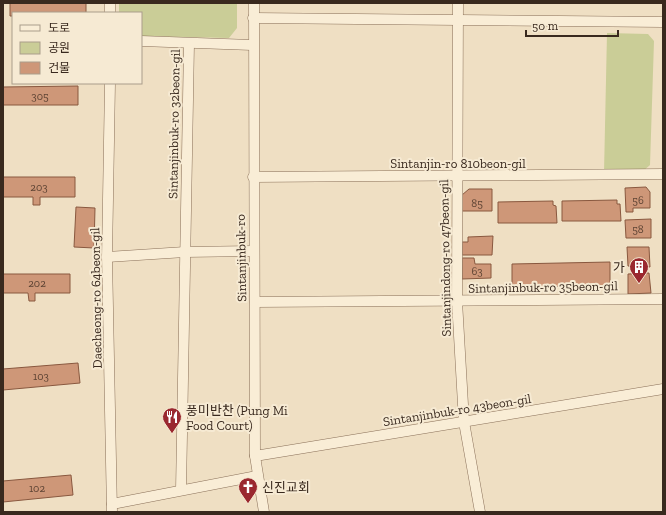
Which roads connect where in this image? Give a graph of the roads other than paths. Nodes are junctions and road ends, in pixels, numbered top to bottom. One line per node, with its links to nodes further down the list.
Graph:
1 (254, 3): 3 (street, Sintanjinbuk-ro)
2 (458, 3): 4 (street, Sintanjindong-ro 47beon-gil)
3 (253, 18): 4 (street); 8 (street, Sintanjinbuk-ro)
4 (458, 20): 5 (street); 11 (street, Sintanjindong-ro 47beon-gil)
5 (663, 22)
6 (142, 41): 7 (street, Sintanjinbuk-ro 32beon-gil)
7 (189, 44): 8 (street); 14 (street, Sintanjinbuk-ro 32beon-gil)
8 (252, 44): 12 (street, Sintanjinbuk-ro)
9 (110, 84): 15 (street, Daecheong-ro 64beon-gil)
10 (663, 174): 11 (street, Sintanjin-ro 810beon-gil)
11 (457, 176): 12 (street, Sintanjin-ro 810beon-gil); 17 (street, Sintanjindong-ro 47beon-gil)
12 (253, 177): 13 (street, Sintanjinbuk-ro)
13 (253, 251): 14 (street); 18 (street, Sintanjinbuk-ro)
14 (185, 252): 15 (street); 23 (street, Sintanjinbuk-ro 32beon-gil)
15 (107, 257): 24 (street, Daecheong-ro 64beon-gil)
16 (663, 299): 17 (street, Sintanjinbuk-ro 35beon-gil)
17 (457, 301): 18 (street, Sintanjinbuk-ro 35beon-gil); 20 (street, Sintanjindong-ro 47beon-gil)
18 (255, 302): 21 (street, Sintanjinbuk-ro)
19 (663, 389): 20 (street, Sintanjinbuk-ro 43beon-gil)
20 (464, 422): 21 (street, Sintanjinbuk-ro 43beon-gil); 26 (street, Sintanjindong-ro 47beon-gil)
21 (255, 456): 22 (street, Sintanjinbuk-ro)
22 (257, 476): 23 (street); 25 (street, Sintanjinbuk-ro)
23 (182, 490): 24 (street)
24 (112, 508)
25 (264, 512)
26 (480, 512)

